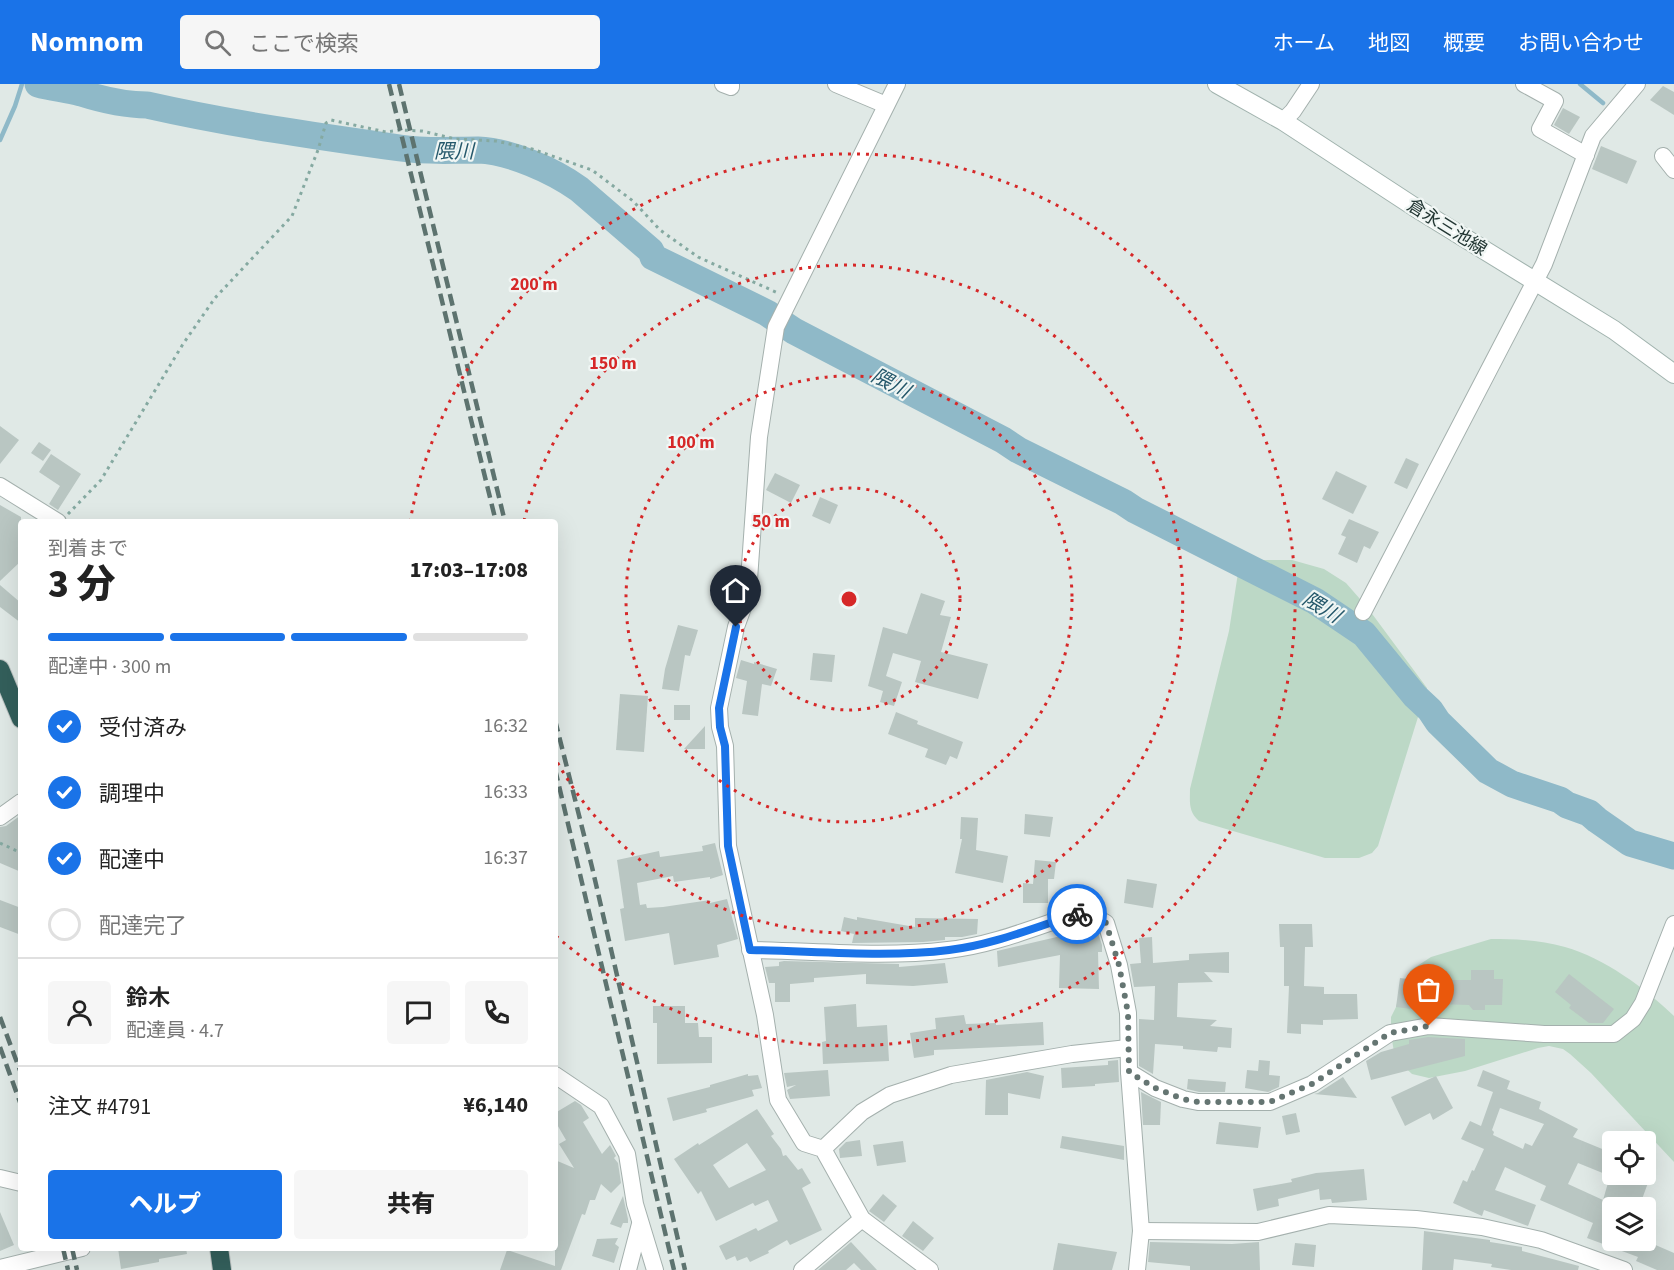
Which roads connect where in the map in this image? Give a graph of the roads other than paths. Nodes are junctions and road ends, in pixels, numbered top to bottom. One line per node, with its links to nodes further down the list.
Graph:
1 (723, 84): 2 (street)
2 (731, 84)
3 (836, 84): 9 (street)
4 (897, 84): 9 (street)
5 (1217, 84): 10 (main road, 倉永三池線)
6 (1311, 84): 10 (street)
7 (1524, 84): 11 (street)
8 (1637, 84): 11 (street)
9 (886, 105): 24 (street)
10 (1283, 121): 14 (main road, 倉永三池線)
11 (1586, 155): 14 (street)
12 (1663, 156): 13 (street)
13 (1674, 170)
14 (1534, 280): 15 (main road, 倉永三池線); 18 (street)
15 (1674, 374)
16 (0, 486): 17 (street)
17 (54, 519)
18 (1363, 612)
19 (0, 669): 20 (highway)
20 (18, 711)
21 (18, 804): 22 (street)
22 (0, 817)
23 (1674, 924): 26 (street)
24 (750, 950): 25 (street); 28 (street)
25 (1128, 1048): 26 (street); 28 (street)
26 (1129, 1072): 33 (street)
27 (558, 1077): 32 (street)
28 (823, 1149): 31 (street)
29 (0, 1178): 30 (street)
30 (18, 1182)
31 (862, 1220): 41 (street); 42 (street)
32 (640, 1224): 39 (street); 40 (street)
33 (1141, 1231): 37 (street); 43 (street)
34 (219, 1251): 38 (highway)
35 (50, 1252): 36 (street)
36 (0, 1268)
37 (1613, 1268)
38 (222, 1270)
39 (628, 1270)
40 (655, 1270)
41 (802, 1270)
42 (930, 1270)
43 (1137, 1270)

